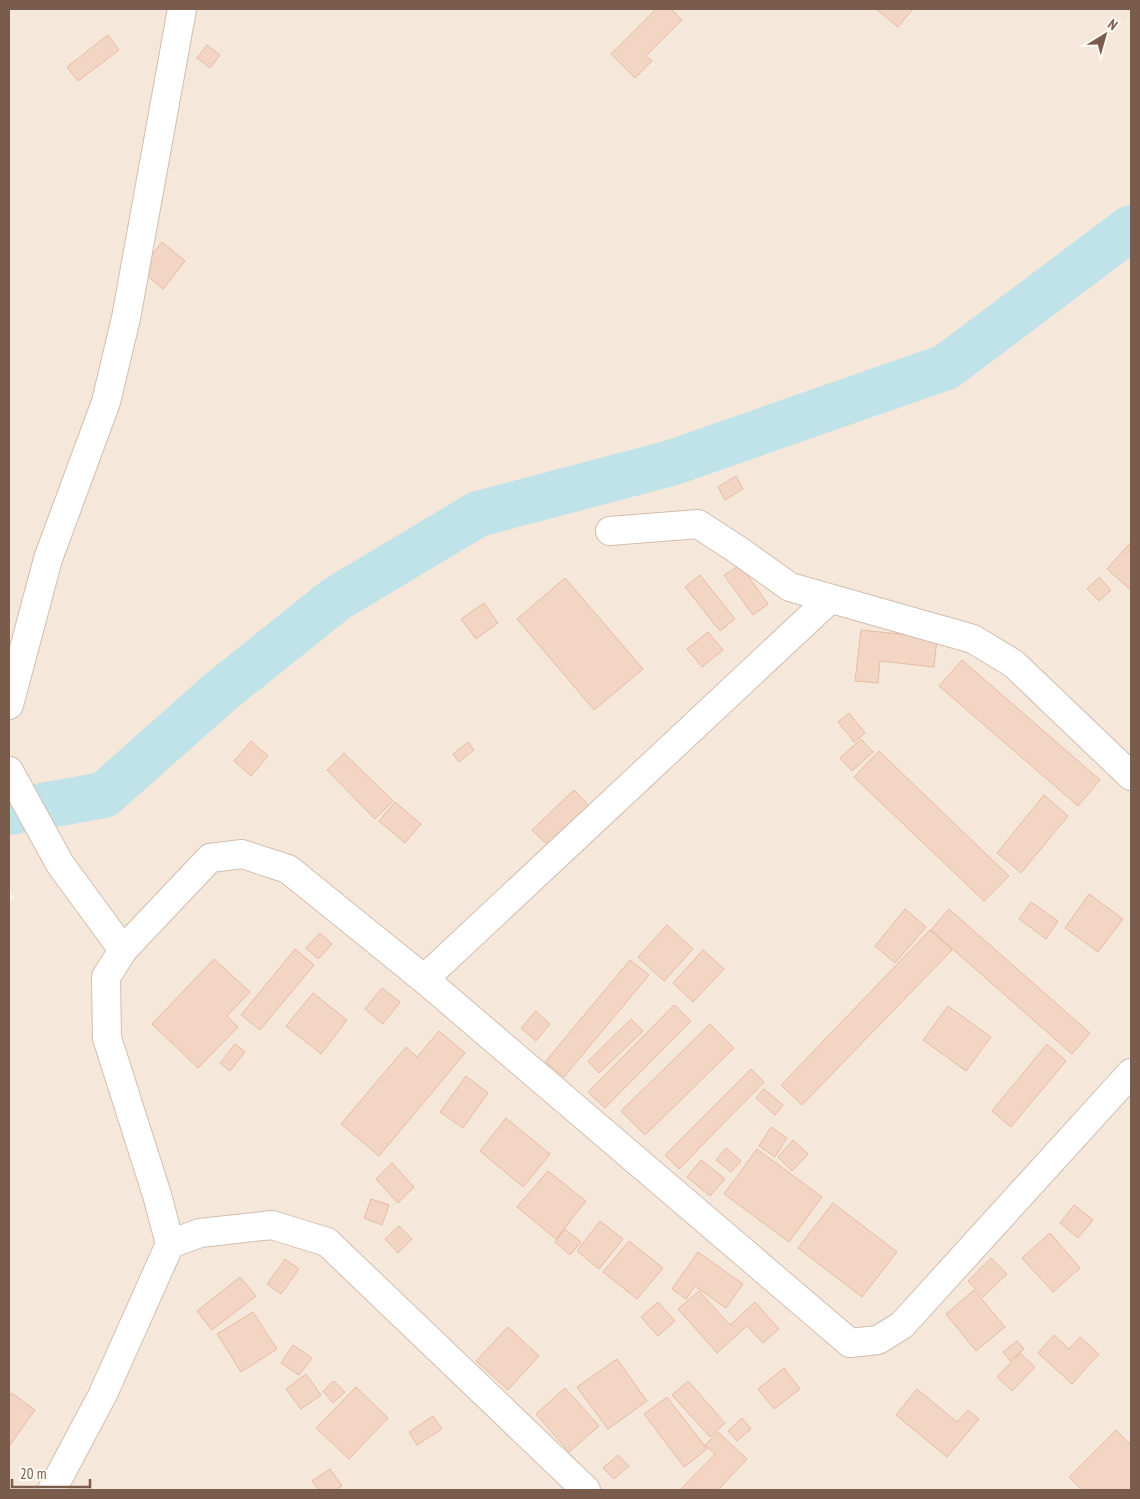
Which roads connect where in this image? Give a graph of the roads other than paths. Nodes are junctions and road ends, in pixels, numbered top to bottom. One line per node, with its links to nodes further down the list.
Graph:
1 (182, 9): 4 (street)
2 (610, 531): 3 (street)
3 (830, 599): 6 (street); 8 (street)
4 (9, 705)
5 (9, 771): 7 (street)
6 (1131, 776)
7 (124, 950): 8 (street); 10 (street)
8 (424, 979): 9 (street)
9 (1131, 1073)
10 (170, 1244): 11 (street); 12 (street)
11 (52, 1490)
12 (586, 1490)

